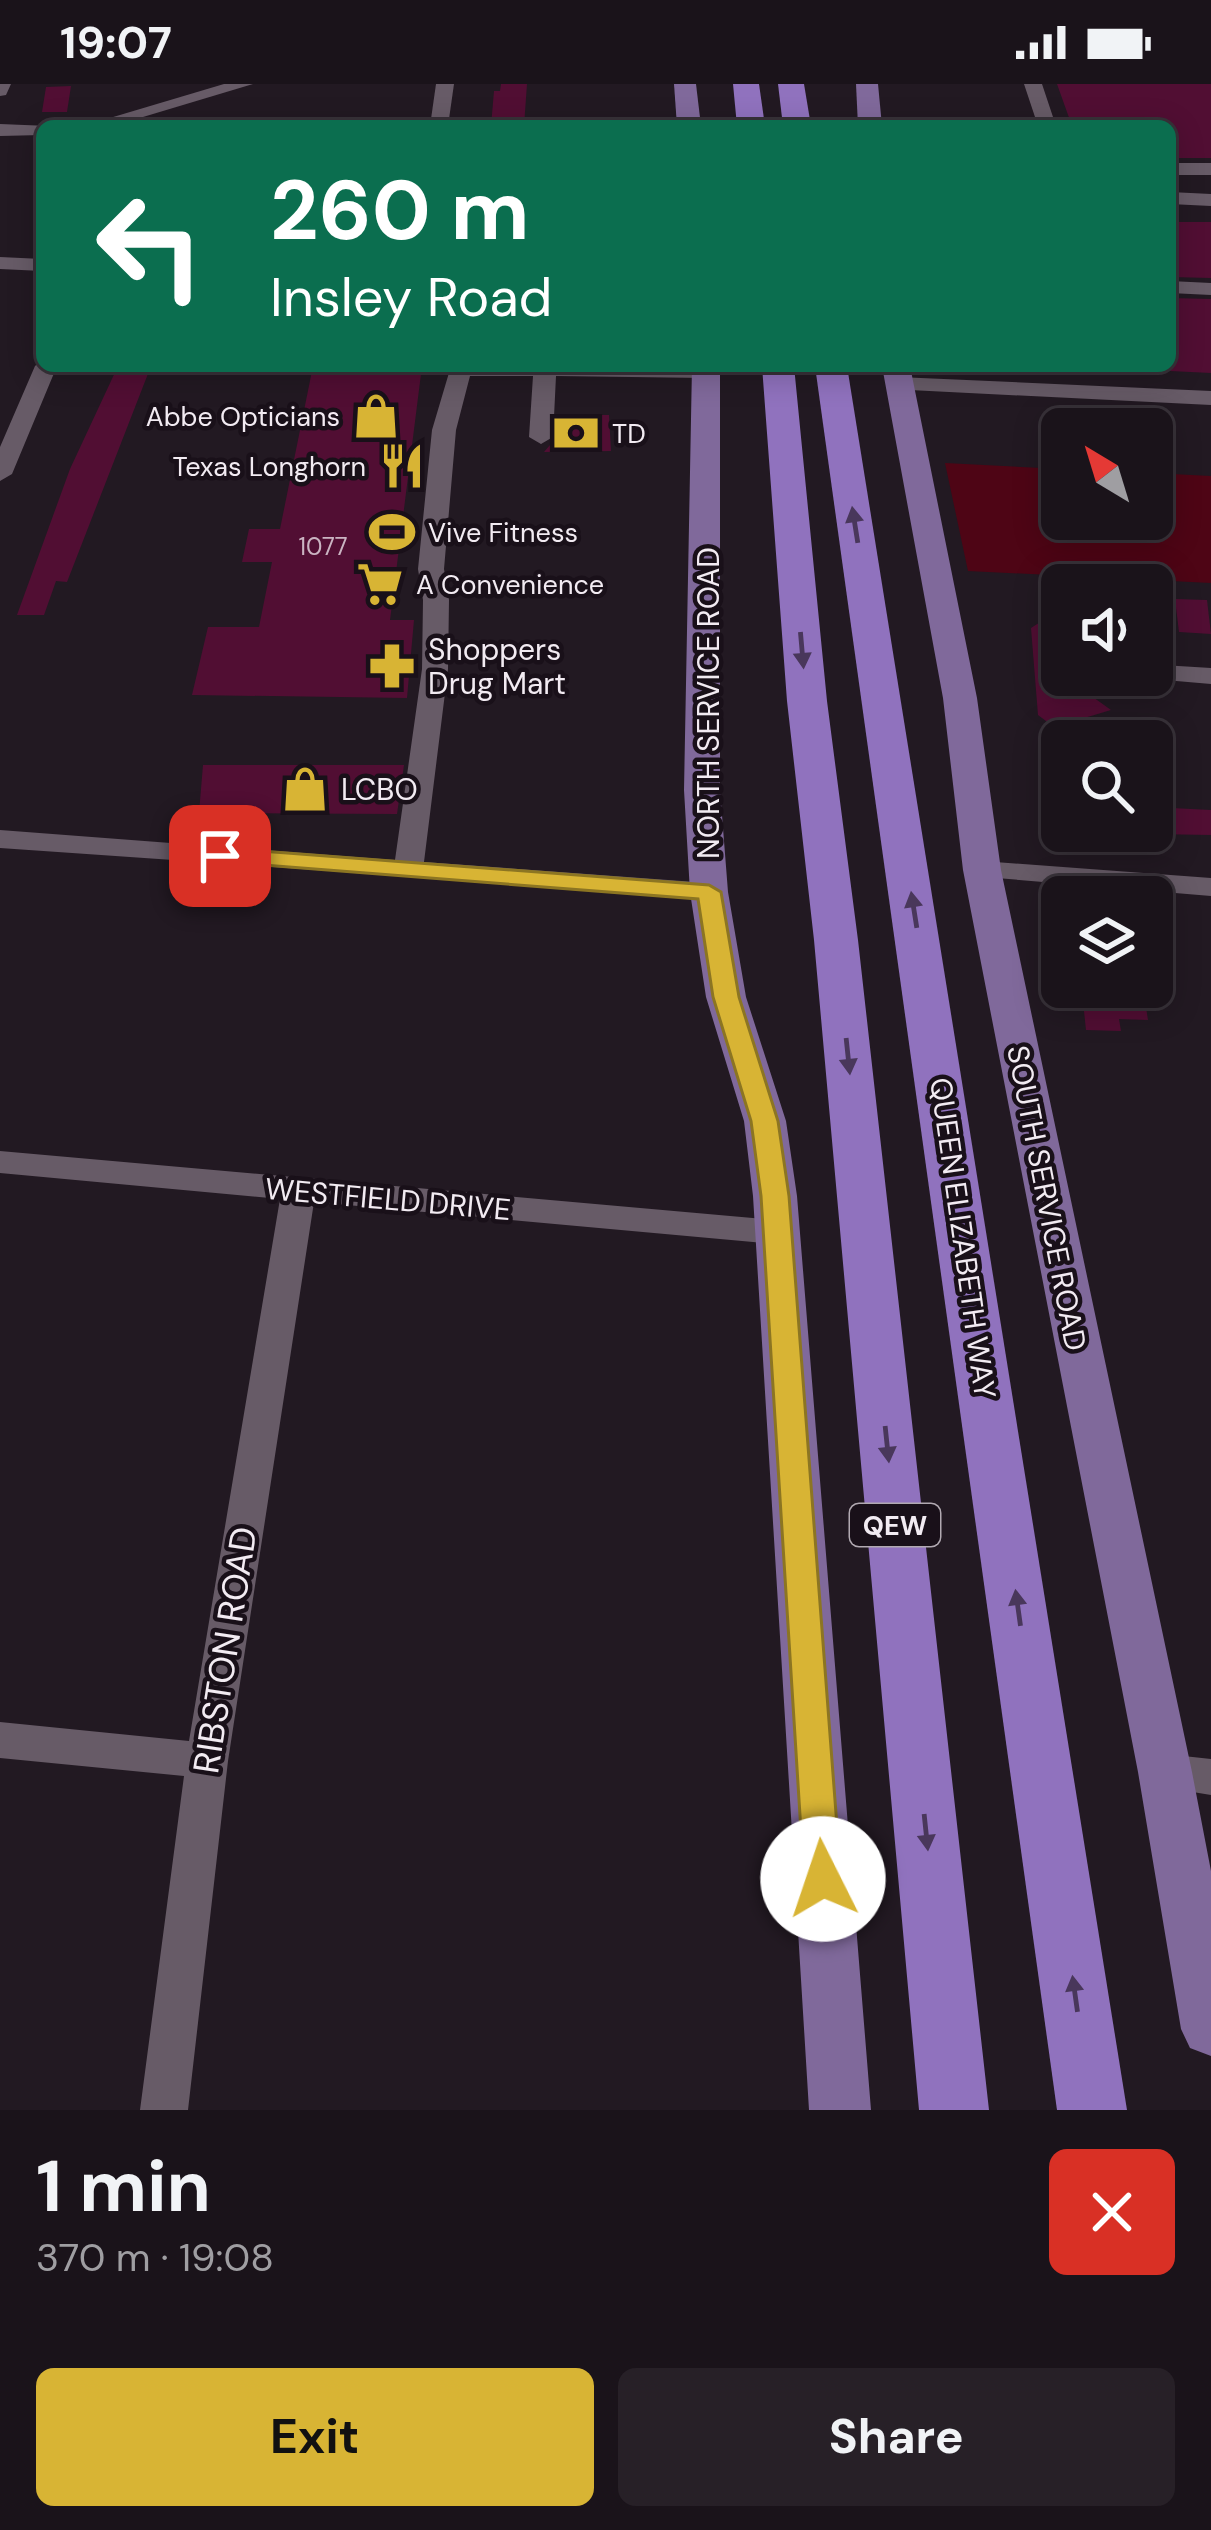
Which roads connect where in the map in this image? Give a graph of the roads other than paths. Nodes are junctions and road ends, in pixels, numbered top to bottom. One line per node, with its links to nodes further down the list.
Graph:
1 (244, 84): 8 (street)
2 (445, 84): 9 (street)
3 (685, 84): 10 (main road)
4 (746, 84): 11 (highway)
5 (791, 84): 12 (highway)
6 (867, 84): 13 (main road)
7 (1034, 84): 14 (street)
8 (114, 120)
9 (440, 120)
10 (688, 120)
11 (750, 120)
12 (796, 120)
13 (870, 120)
14 (1045, 120)
15 (36, 129): 16 (street)
16 (0, 130)
17 (1176, 169): 18 (street)
18 (1211, 169)
19 (1176, 198): 20 (street)
20 (1211, 200)
21 (1176, 212): 22 (street)
22 (1211, 213)
23 (0, 263): 24 (street)
24 (36, 265)
25 (1176, 287): 26 (street)
26 (1211, 289)
27 (43, 372): 36 (street)
28 (461, 372): 40 (street)
29 (545, 372): 35 (street)
30 (706, 372): 43 (main road, NORTH SERVICE ROAD)
31 (779, 372): 53 (highway, QEW, one-way to 53)
32 (832, 372): 54 (highway, QUEEN ELIZABETH WAY, one-way to 32)
33 (897, 375): 34 (street); 41 (main road, SOUTH SERVICE ROAD)
34 (1211, 398)
35 (540, 448)
36 (0, 474)
37 (1173, 674): 38 (street)
38 (1211, 676)
39 (0, 838): 40 (street)
40 (408, 870): 43 (street)
41 (982, 870): 42 (street); 49 (main road, SOUTH SERVICE ROAD)
42 (1211, 886)
43 (709, 892): 46 (main road, NORTH SERVICE ROAD)
44 (0, 1162): 45 (street, WESTFIELD DRIVE)
45 (298, 1192): 46 (street, WESTFIELD DRIVE); 48 (street, RIBSTON ROAD)
46 (776, 1232): 52 (main road, NORTH SERVICE ROAD)
47 (0, 1740): 48 (street)
48 (207, 1761): 51 (street, RIBSTON ROAD)
49 (1188, 1774): 50 (main road, SOUTH SERVICE ROAD)
50 (1211, 2029)
51 (164, 2110)
52 (840, 2110)
53 (954, 2110)
54 (1092, 2110)

